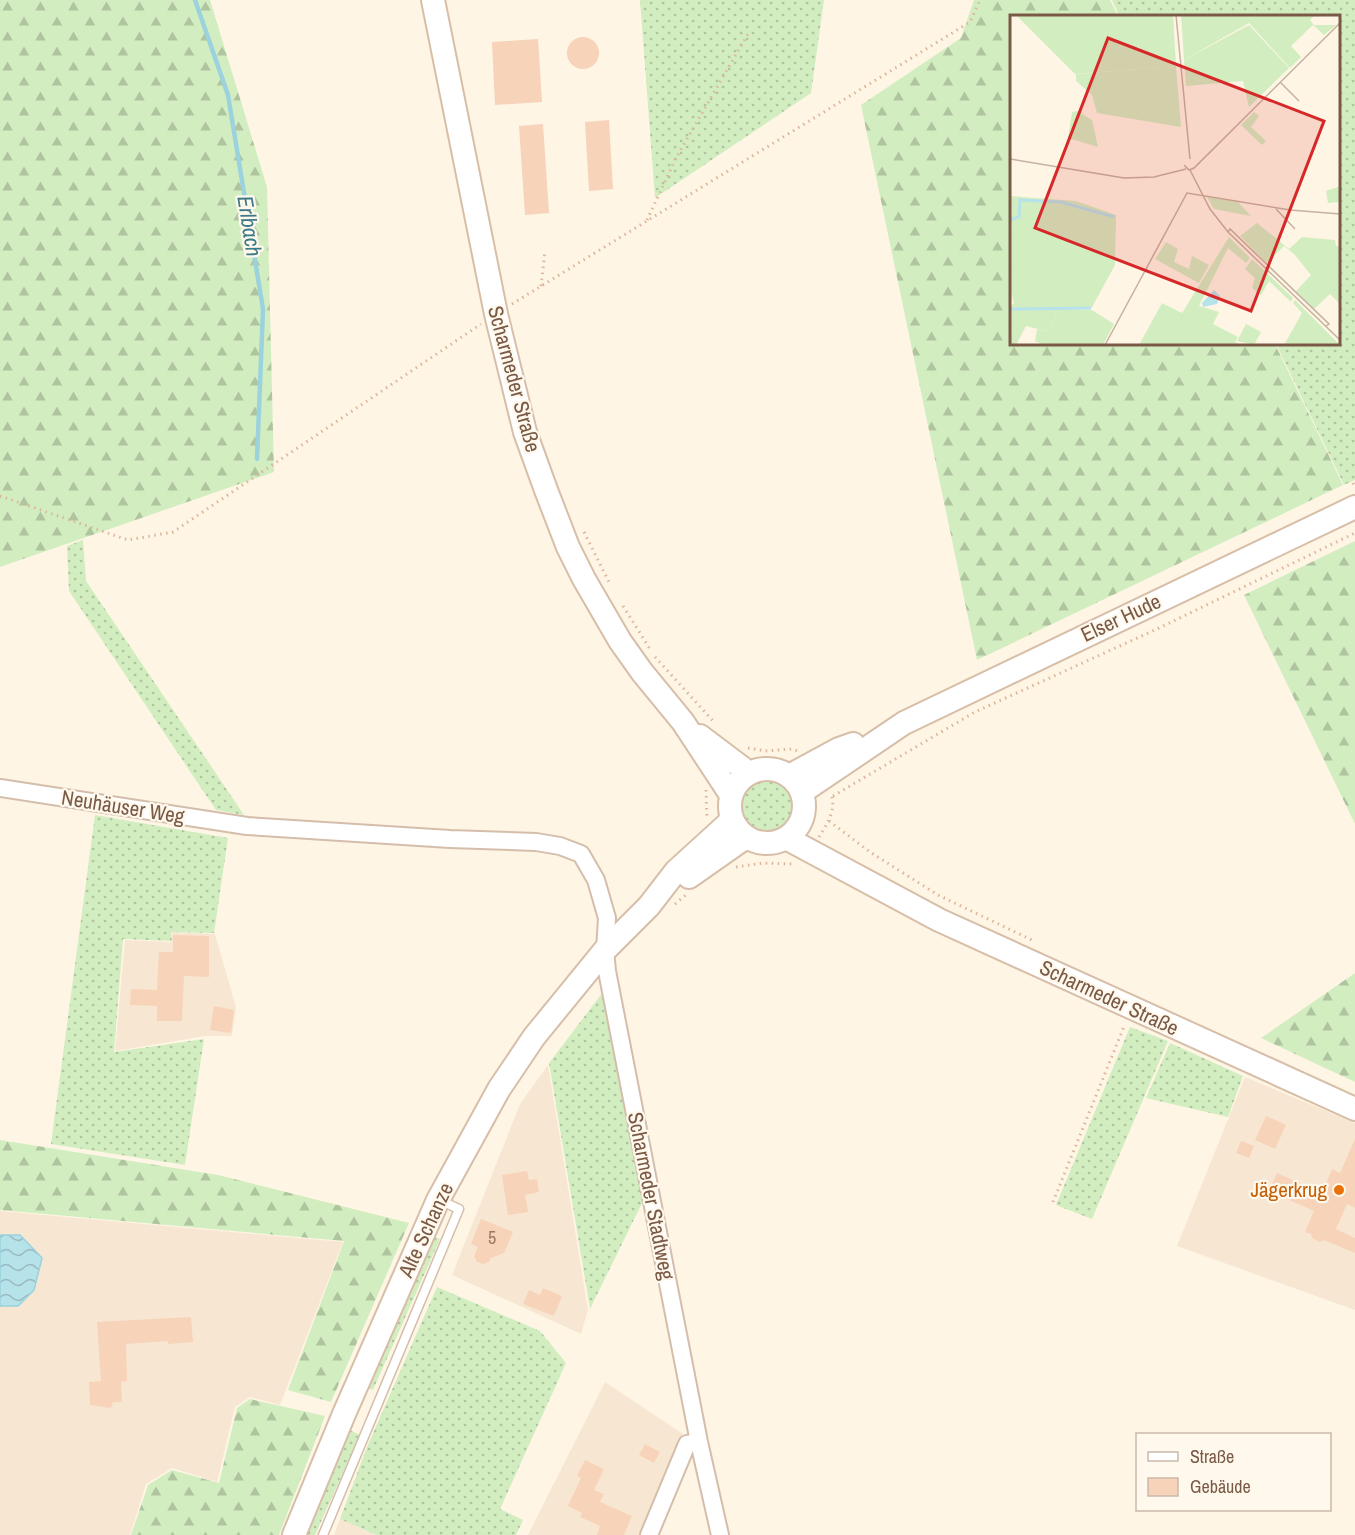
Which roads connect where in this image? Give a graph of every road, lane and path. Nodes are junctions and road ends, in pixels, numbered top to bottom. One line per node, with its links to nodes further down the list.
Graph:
1 (433, 0): 7 (street, Scharmeder Straße)
2 (980, 0): 4 (path)
3 (749, 32): 4 (path)
4 (646, 221): 6 (path)
5 (545, 251): 6 (path)
6 (541, 286): 7 (path)
7 (496, 314): 8 (path); 14 (street, Scharmeder Straße)
8 (0, 496)
9 (1355, 507): 19 (street, Elser Hude)
10 (580, 525): 12 (path)
11 (1355, 533): 28 (path)
12 (609, 583)
13 (620, 601): 15 (path)
14 (683, 722): 18 (street, Scharmeder Straße); 21 (street, Scharmeder Straße)
15 (718, 727)
16 (741, 747): 17 (path)
17 (799, 751)
18 (749, 772): 19 (street); 21 (street)
19 (795, 784): 23 (street)
20 (0, 788): 29 (street, Neuhäuser Weg)
21 (731, 795): 22 (street)
22 (739, 829): 23 (street); 29 (street, Alte Schanze)
23 (793, 830): 30 (street, Scharmeder Straße)
24 (741, 867): 25 (path)
25 (731, 868)
26 (692, 890): 27 (path)
27 (674, 905)
28 (1035, 942)
29 (605, 950): 32 (street, Alte Schanze); 34 (street, Scharmeder Stadtweg)
30 (1132, 1009): 31 (street, Scharmeder Straße); 33 (path)
31 (1355, 1109)
32 (438, 1200): 35 (street, Alte Schanze); 36 (lane)
33 (1053, 1202)
34 (699, 1442): 37 (street); 38 (street, Scharmeder Stadtweg)
35 (294, 1535)
36 (324, 1535)
37 (650, 1535)
38 (720, 1535)

